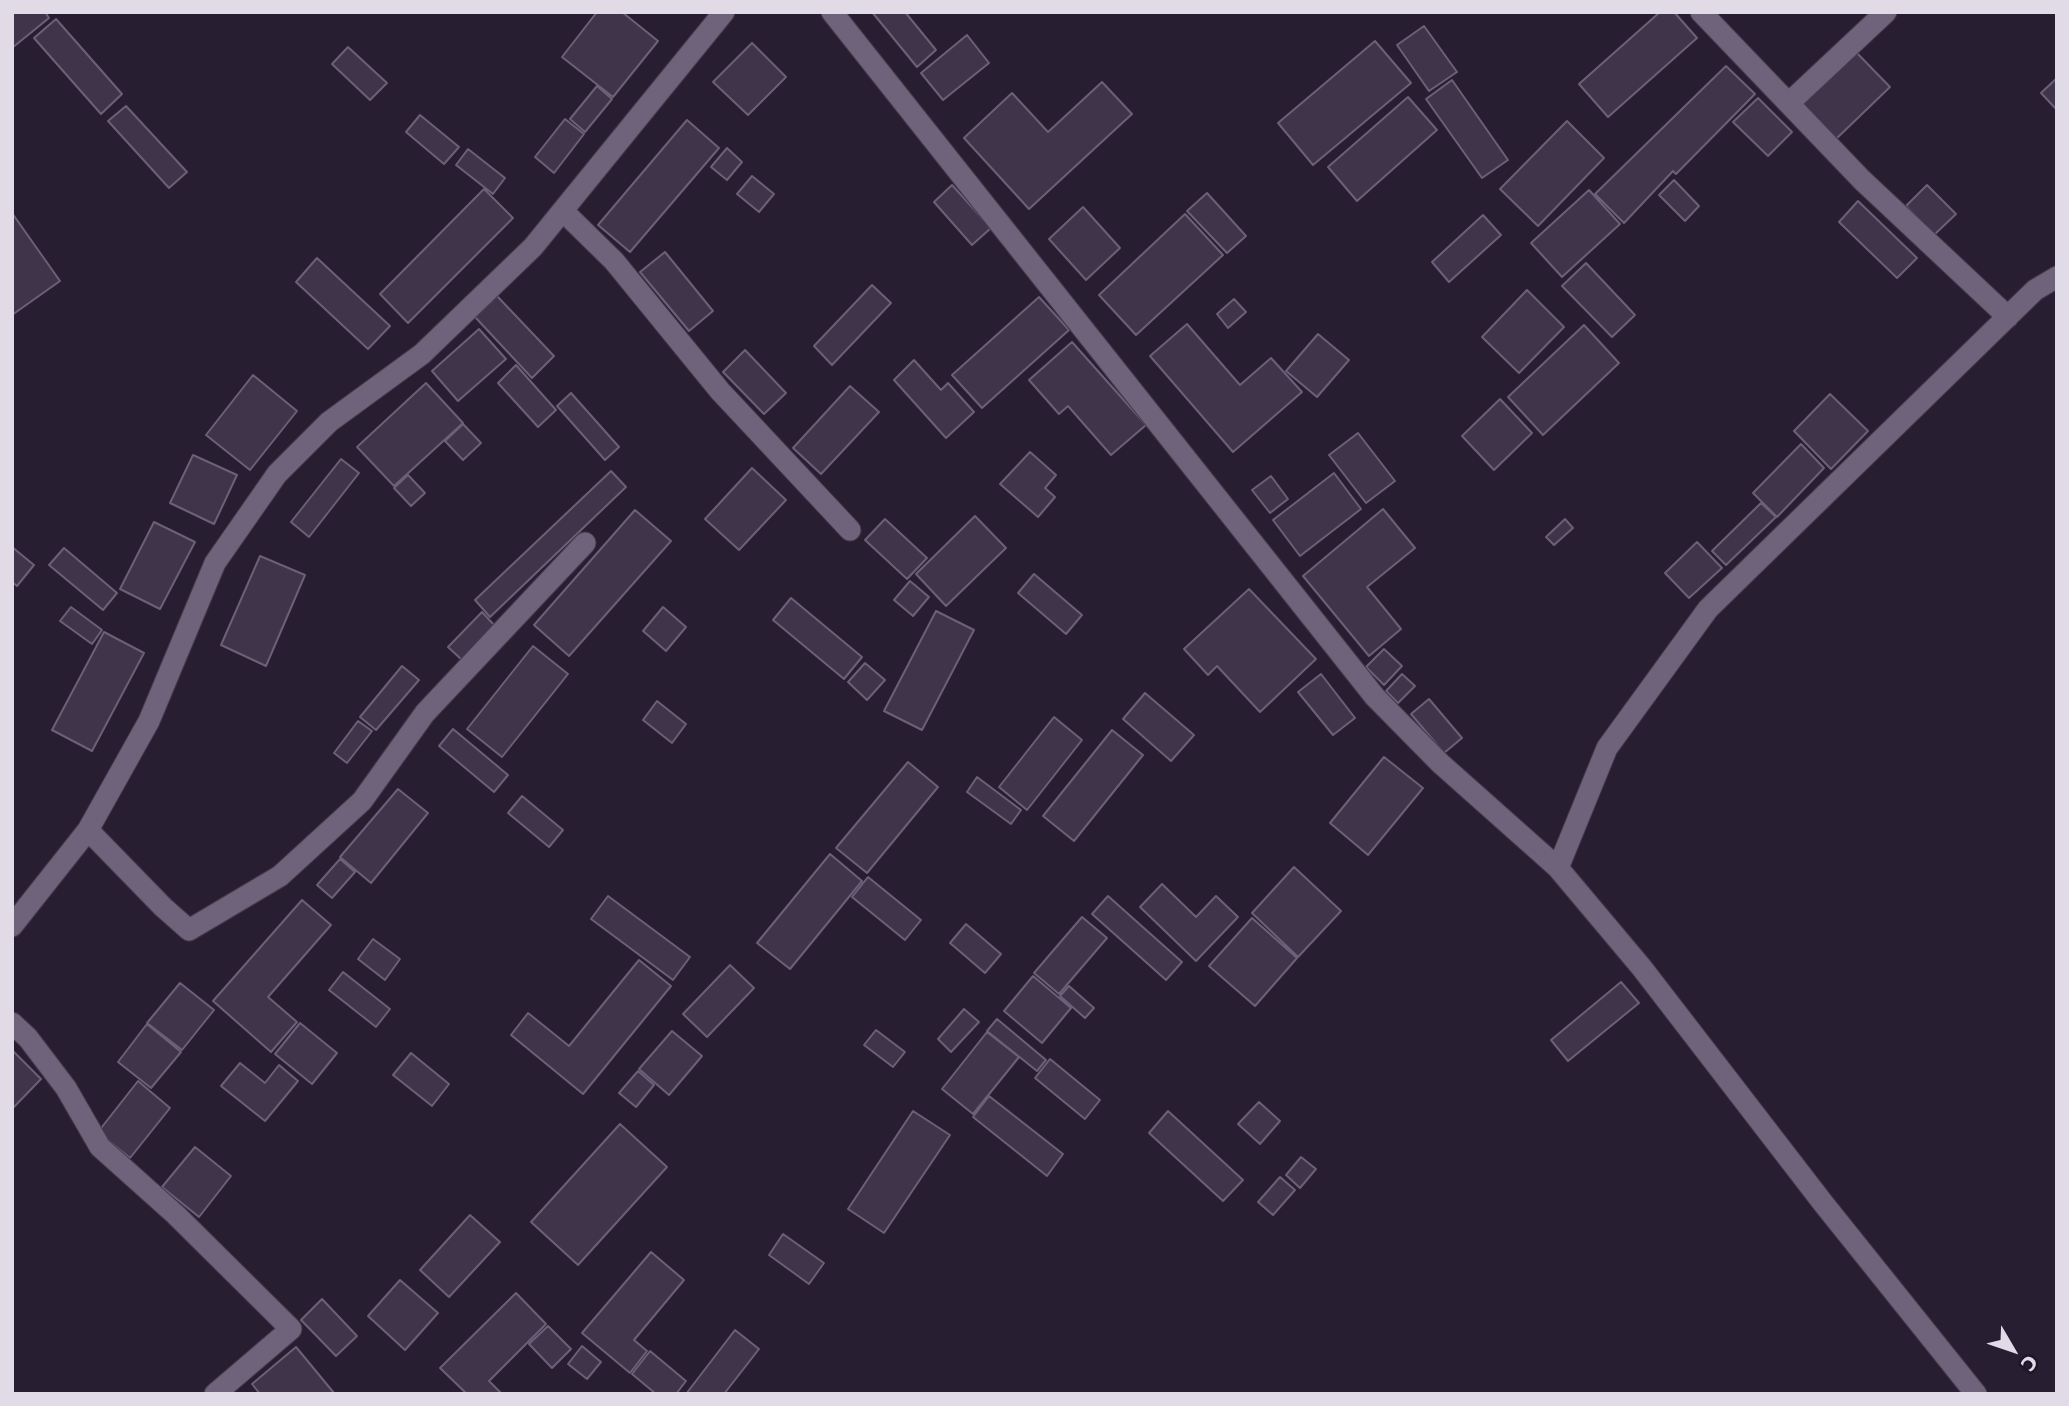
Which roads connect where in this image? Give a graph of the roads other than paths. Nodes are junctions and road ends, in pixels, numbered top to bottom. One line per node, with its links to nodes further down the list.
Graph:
1 (724, 12): 6 (street)
2 (832, 12): 12 (street)
3 (1701, 12): 5 (street)
4 (1886, 12): 5 (street)
5 (1789, 103): 8 (street)
6 (563, 211): 9 (street); 11 (street)
7 (2057, 276): 8 (street)
8 (2008, 317): 12 (street)
9 (850, 530)
10 (585, 543): 11 (street)
11 (88, 830): 13 (street)
12 (1558, 868): 16 (street)
13 (12, 926)
14 (12, 1023): 15 (street)
15 (215, 1394)
16 (1976, 1394)

